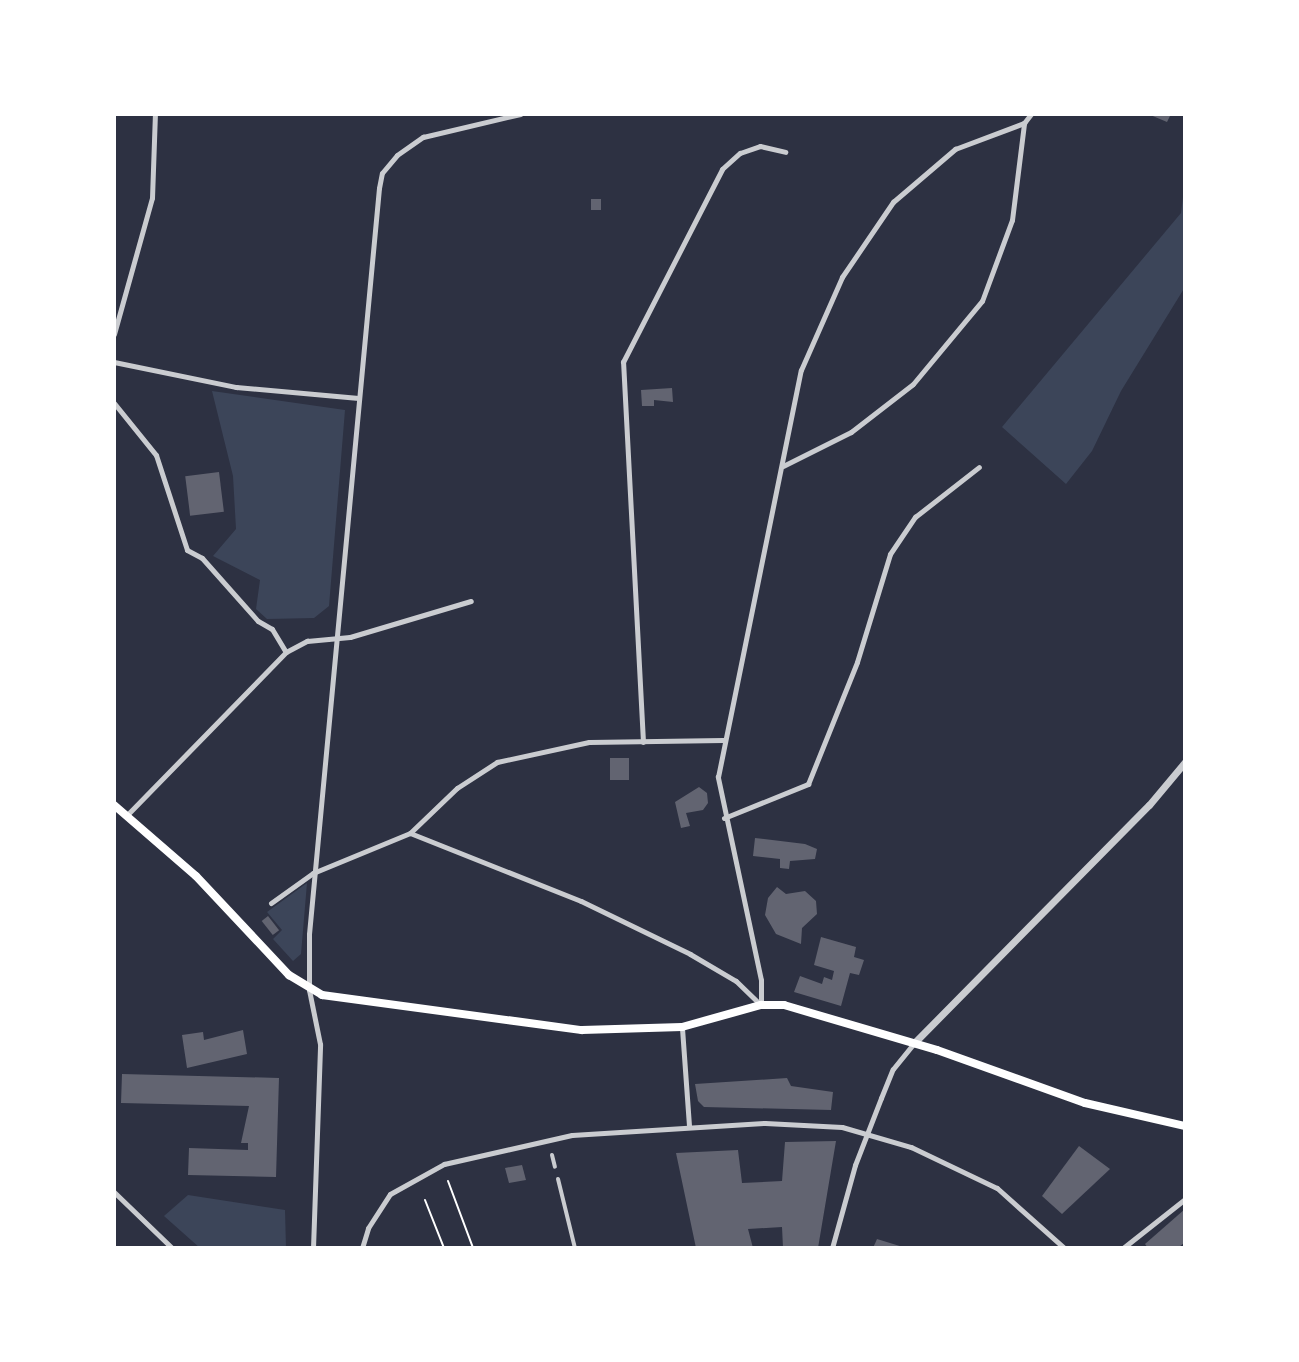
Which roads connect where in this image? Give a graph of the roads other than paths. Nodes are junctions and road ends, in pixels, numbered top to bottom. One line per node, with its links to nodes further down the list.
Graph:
1 (155, 114): 6 (street)
2 (520, 114): 8 (street)
3 (1031, 114): 4 (street)
4 (1024, 123): 10 (street); 10 (street)
5 (785, 152): 16 (street)
6 (114, 334)
7 (114, 362): 8 (street)
8 (359, 398): 13 (street)
9 (114, 403): 14 (street)
10 (782, 467): 15 (street)
11 (979, 467): 20 (street)
12 (471, 601): 13 (street)
13 (333, 639): 14 (street); 22 (street)
14 (286, 652): 19 (street)
15 (723, 740): 16 (street); 20 (street)
16 (643, 742): 21 (street)
17 (1185, 762): 27 (street)
18 (114, 805): 19 (main road)
19 (126, 816): 24 (main road)
20 (724, 818): 25 (street)
21 (410, 833): 22 (street); 25 (street)
22 (313, 873): 23 (street); 24 (street)
23 (271, 903)
24 (309, 990): 26 (main road); 37 (street)
25 (761, 1005): 26 (main road); 27 (main road)
26 (682, 1027): 28 (street)
27 (914, 1043): 29 (main road); 30 (street)
28 (689, 1126): 30 (street); 38 (street)
29 (1185, 1126)
30 (869, 1134): 40 (street); 41 (street)
31 (552, 1155): 32 (street)
32 (555, 1167)
33 (558, 1179): 39 (street)
34 (114, 1192): 36 (street)
35 (1185, 1199): 42 (street)
36 (172, 1248)
37 (313, 1248)
38 (362, 1248)
39 (575, 1248)
40 (832, 1248)
41 (1064, 1248)
42 (1123, 1248)

